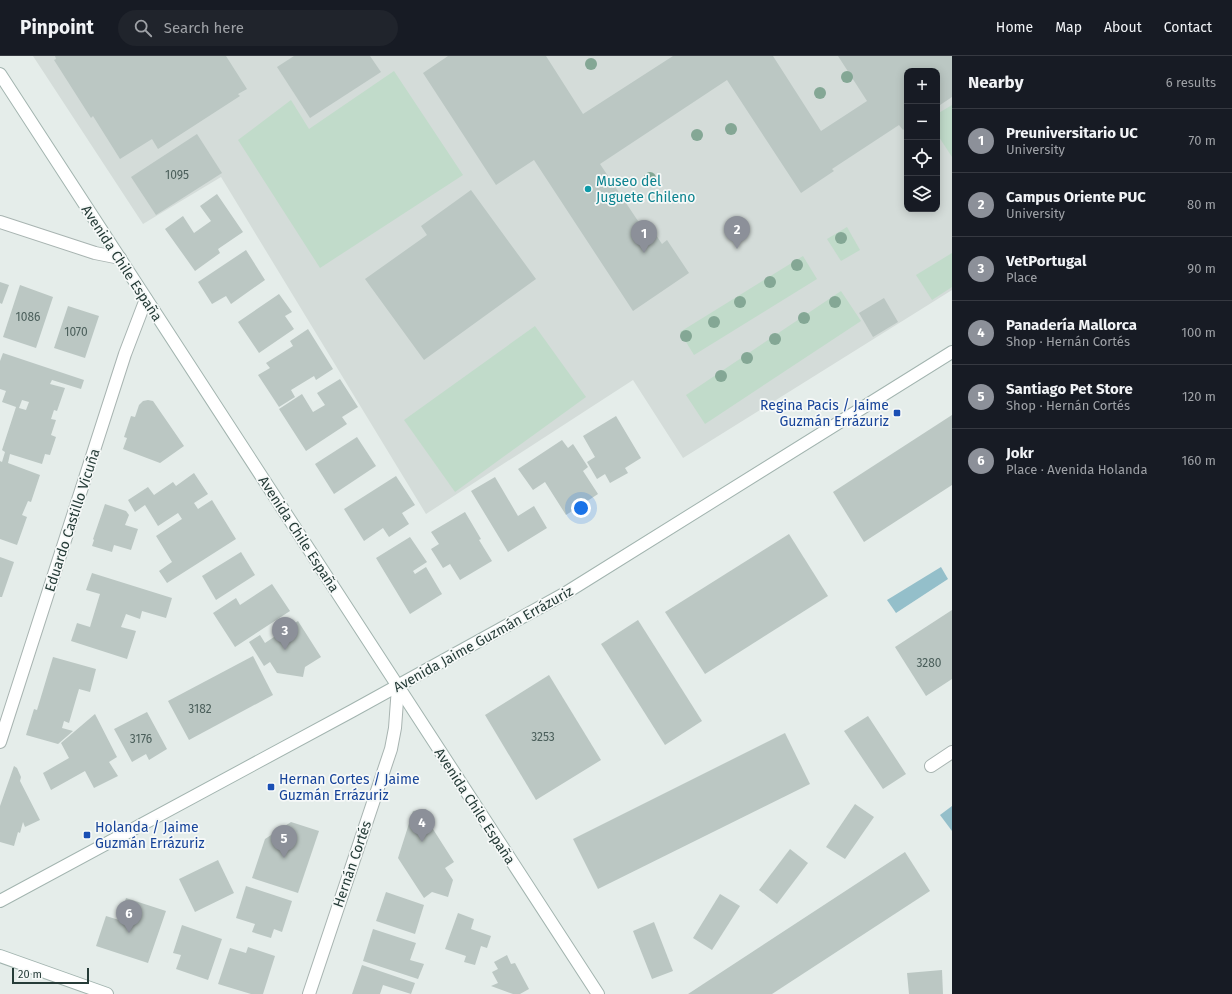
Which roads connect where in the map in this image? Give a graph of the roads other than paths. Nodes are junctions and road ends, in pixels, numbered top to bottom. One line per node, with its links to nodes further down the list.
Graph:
1 (0, 74): 3 (street, Avenida Chile España)
2 (0, 222): 3 (street)
3 (120, 258): 4 (street, Avenida Chile España)
4 (146, 299): 6 (street, Avenida Chile España); 7 (street, Eduardo Castillo Vicuña)
5 (952, 352): 6 (street, Avenida Jaime Guzmán Errázuriz)
6 (398, 687): 10 (street, Avenida Jaime Guzmán Errázuriz); 13 (street, Hernán Cortés); 14 (street, Avenida Chile España)
7 (0, 742)
8 (952, 752): 9 (street)
9 (931, 766)
10 (0, 901)
11 (0, 956): 12 (street)
12 (107, 994)
13 (309, 994)
14 (598, 994)

